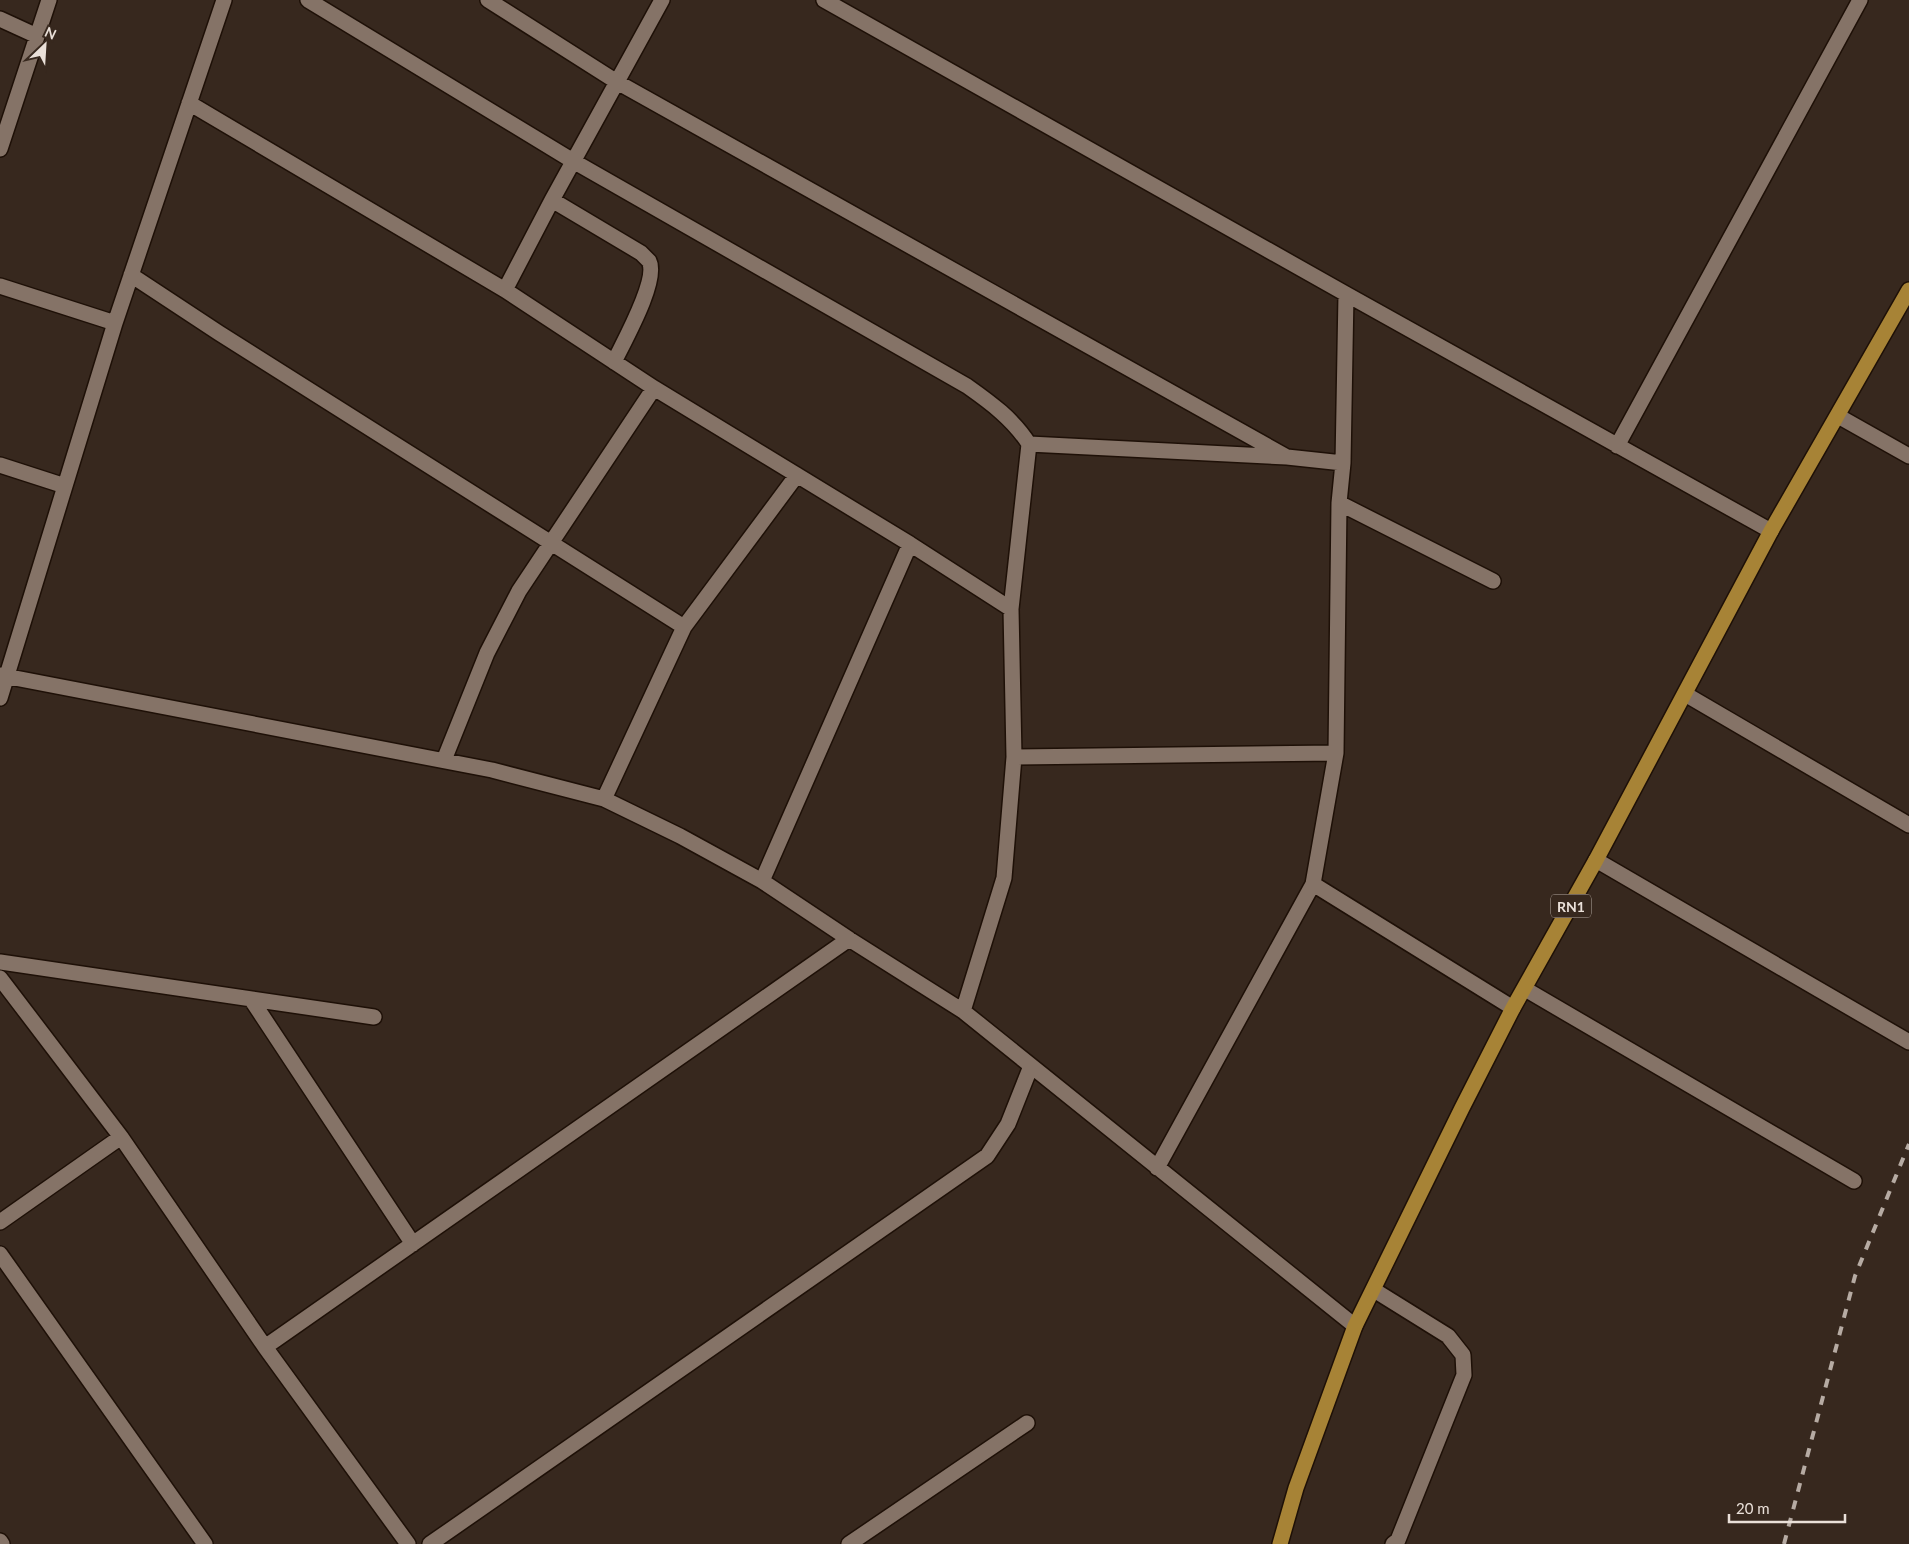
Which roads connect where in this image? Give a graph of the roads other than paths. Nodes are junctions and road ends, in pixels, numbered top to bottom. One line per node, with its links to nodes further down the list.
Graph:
1 (49, 0): 9 (street)
2 (224, 0): 11 (street)
3 (308, 0): 13 (street)
4 (488, 0): 10 (street)
5 (662, 0): 10 (street)
6 (824, 0): 19 (street)
7 (1860, 0): 25 (street)
8 (0, 19): 9 (street)
9 (37, 36): 12 (street)
10 (617, 82): 13 (street); 27 (street)
11 (189, 103): 15 (street); 17 (street)
12 (0, 149)
13 (573, 161): 14 (street); 24 (street)
14 (552, 200): 17 (street); 21 (street)
15 (131, 275): 20 (street); 34 (street)
16 (0, 286): 20 (street)
17 (505, 290): 21 (street)
18 (1909, 290): 23 (main road, RN1)
19 (1346, 294): 25 (street); 28 (street)
20 (115, 323): 31 (street)
21 (614, 362): 22 (street)
22 (654, 388): 30 (street); 34 (street)
23 (1838, 416): 26 (street); 33 (main road, RN1)
24 (1029, 444): 27 (street); 37 (street)
25 (1617, 446): 33 (street)
26 (1909, 456)
27 (1287, 457): 28 (street)
28 (1343, 463): 32 (street)
29 (0, 465): 31 (street)
30 (797, 475): 35 (street); 38 (street)
31 (64, 486): 39 (street)
32 (1340, 503): 36 (street); 42 (street)
33 (1771, 531): 40 (main road, RN1)
34 (552, 544): 38 (street); 44 (street)
35 (910, 544): 37 (street); 48 (street)
36 (1493, 581)
37 (1011, 609): 43 (street)
38 (684, 627): 45 (street)
39 (3, 675): 41 (street); 44 (street)
40 (1685, 694): 46 (street); 47 (main road, RN1)
41 (0, 698)
42 (1336, 753): 43 (street); 49 (street)
43 (1014, 756): 56 (street)
44 (444, 760): 45 (street)
45 (604, 799): 48 (street)
46 (1909, 825)
47 (1596, 860): 53 (main road, RN1); 58 (street)
48 (762, 881): 50 (street)
49 (1313, 884): 55 (street); 61 (street)
50 (849, 939): 56 (street); 64 (street)
51 (0, 962): 54 (street)
52 (0, 978): 60 (street)
53 (1524, 989): 55 (main road, RN1); 62 (street)
54 (251, 999): 57 (street); 64 (street)
55 (1513, 1008): 66 (main road, RN1)
56 (963, 1011): 59 (street)
57 (374, 1017)
58 (1909, 1042)
59 (1032, 1066): 61 (street); 72 (street)
60 (121, 1137): 63 (street); 68 (street)
61 (1157, 1168): 67 (street)
62 (1854, 1181)
63 (0, 1222)
64 (413, 1244): 68 (street)
65 (0, 1254): 70 (street)
66 (1374, 1290): 67 (main road, RN1); 75 (street)
67 (1356, 1326): 74 (main road, RN1)
68 (265, 1347): 71 (street)
69 (1027, 1423): 73 (street)
70 (205, 1544)
71 (408, 1544)
72 (430, 1544)
73 (848, 1544)
74 (1280, 1544)
75 (1393, 1544)

